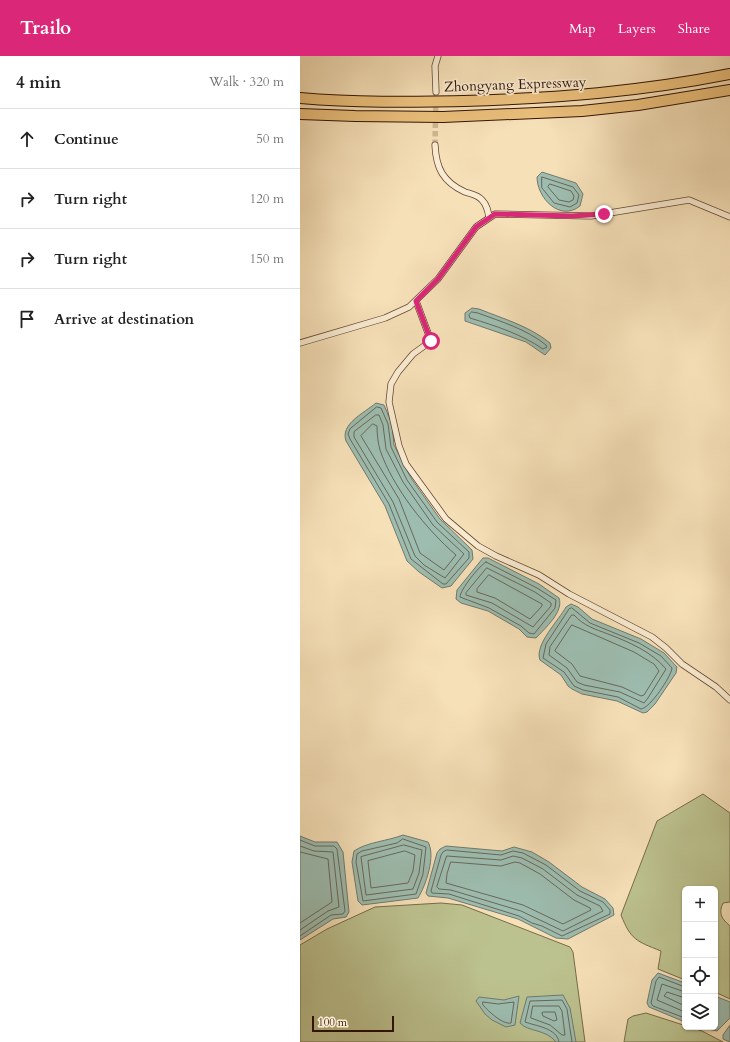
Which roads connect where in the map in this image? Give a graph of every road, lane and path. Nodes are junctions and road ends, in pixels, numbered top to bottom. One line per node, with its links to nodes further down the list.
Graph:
1 (438, 56): 4 (street)
2 (730, 74): 5 (highway, Zhongyang Expressway)
3 (730, 90): 6 (highway, Zhongyang Expressway)
4 (436, 92)
5 (300, 98)
6 (300, 114)
7 (435, 145): 9 (street)
8 (730, 217): 9 (street)
9 (489, 218): 10 (street)
10 (416, 301): 11 (street); 12 (street)
11 (300, 343)
12 (730, 700)

